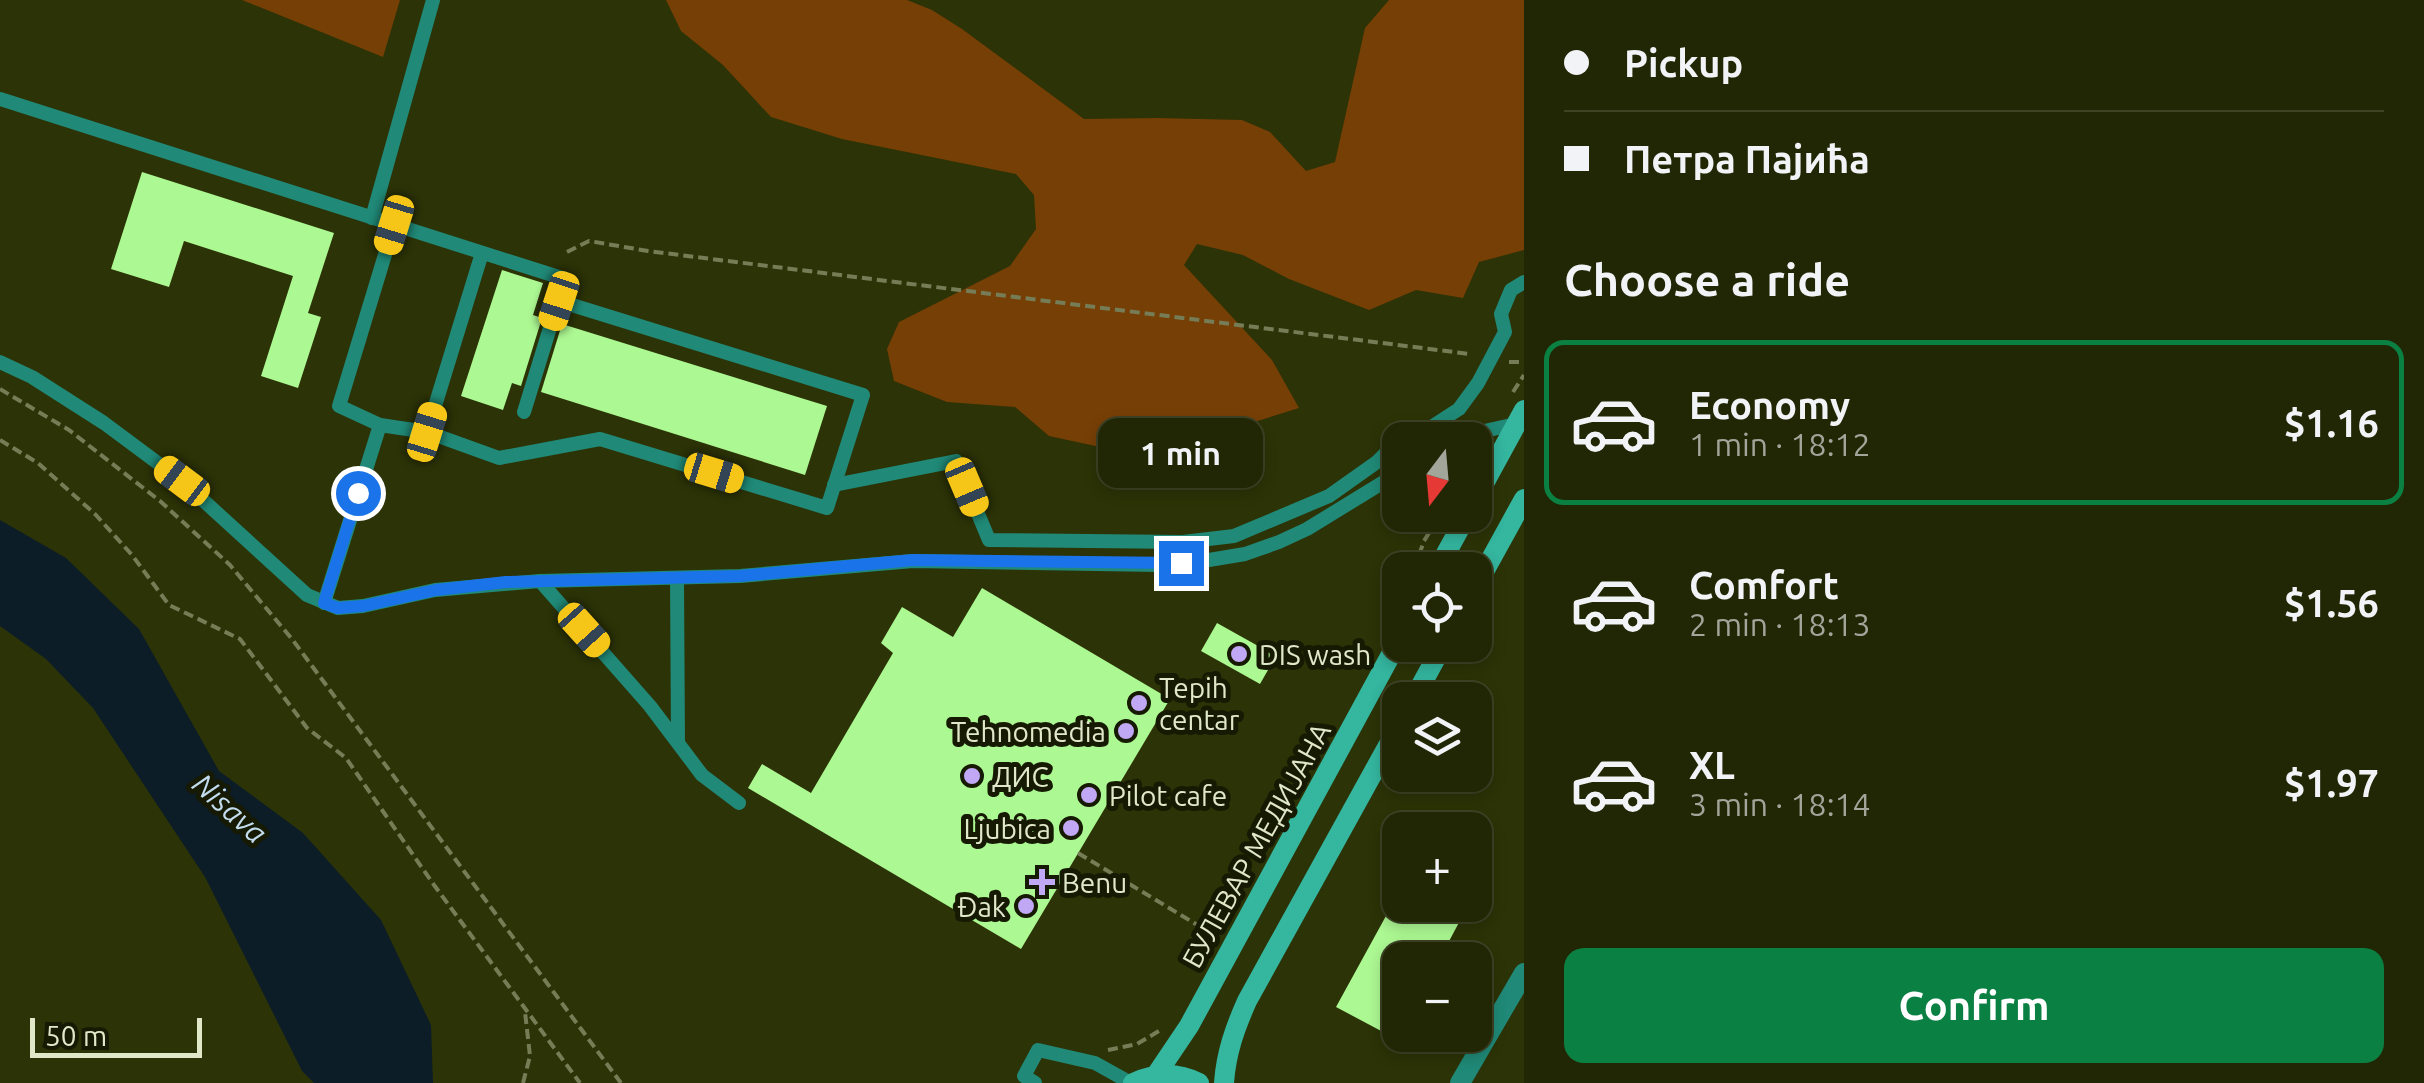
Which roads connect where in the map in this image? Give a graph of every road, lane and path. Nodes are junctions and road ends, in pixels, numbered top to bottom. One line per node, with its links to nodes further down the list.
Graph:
1 (433, 0): 3 (lane)
2 (0, 99): 3 (lane)
3 (372, 218): 4 (lane)
4 (394, 225): 6 (lane); 15 (lane)
5 (567, 252): 9 (path)
6 (482, 253): 8 (lane); 17 (lane)
7 (1524, 282): 9 (lane)
8 (559, 301): 13 (lane); 21 (lane)
9 (1492, 357): 11 (path); 21 (lane)
10 (0, 362): 26 (lane)
11 (1524, 362)
12 (0, 389): 41 (path)
13 (524, 412)
14 (1520, 417): 16 (lane); 19 (main road)
15 (380, 425): 17 (lane); 26 (lane)
16 (1492, 427)
17 (427, 432): 21 (lane)
18 (0, 440): 34 (path)
19 (1492, 469)
20 (1382, 483): 24 (lane)
21 (834, 485)
22 (1524, 499): 23 (main road)
23 (1492, 557)
24 (678, 578): 25 (lane); 28 (lane)
25 (540, 580): 26 (lane); 28 (lane)
26 (324, 603)
27 (1387, 662): 37 (main road, БУЛЕВАР МЕДИЈАНА)
28 (678, 743): 30 (lane)
29 (1382, 756): 44 (main road)
30 (739, 803)
31 (1078, 853): 32 (path)
32 (1214, 934)
33 (1524, 973): 45 (street)
34 (524, 1007): 39 (path); 40 (path)
35 (1162, 1029): 36 (path)
36 (1100, 1050)
37 (1156, 1075): 42 (main road); 43 (main road)
38 (1030, 1079): 42 (lane)
39 (523, 1083)
40 (580, 1083)
41 (620, 1083)
42 (1132, 1083)
43 (1199, 1083)
44 (1224, 1083)
45 (1460, 1083)

